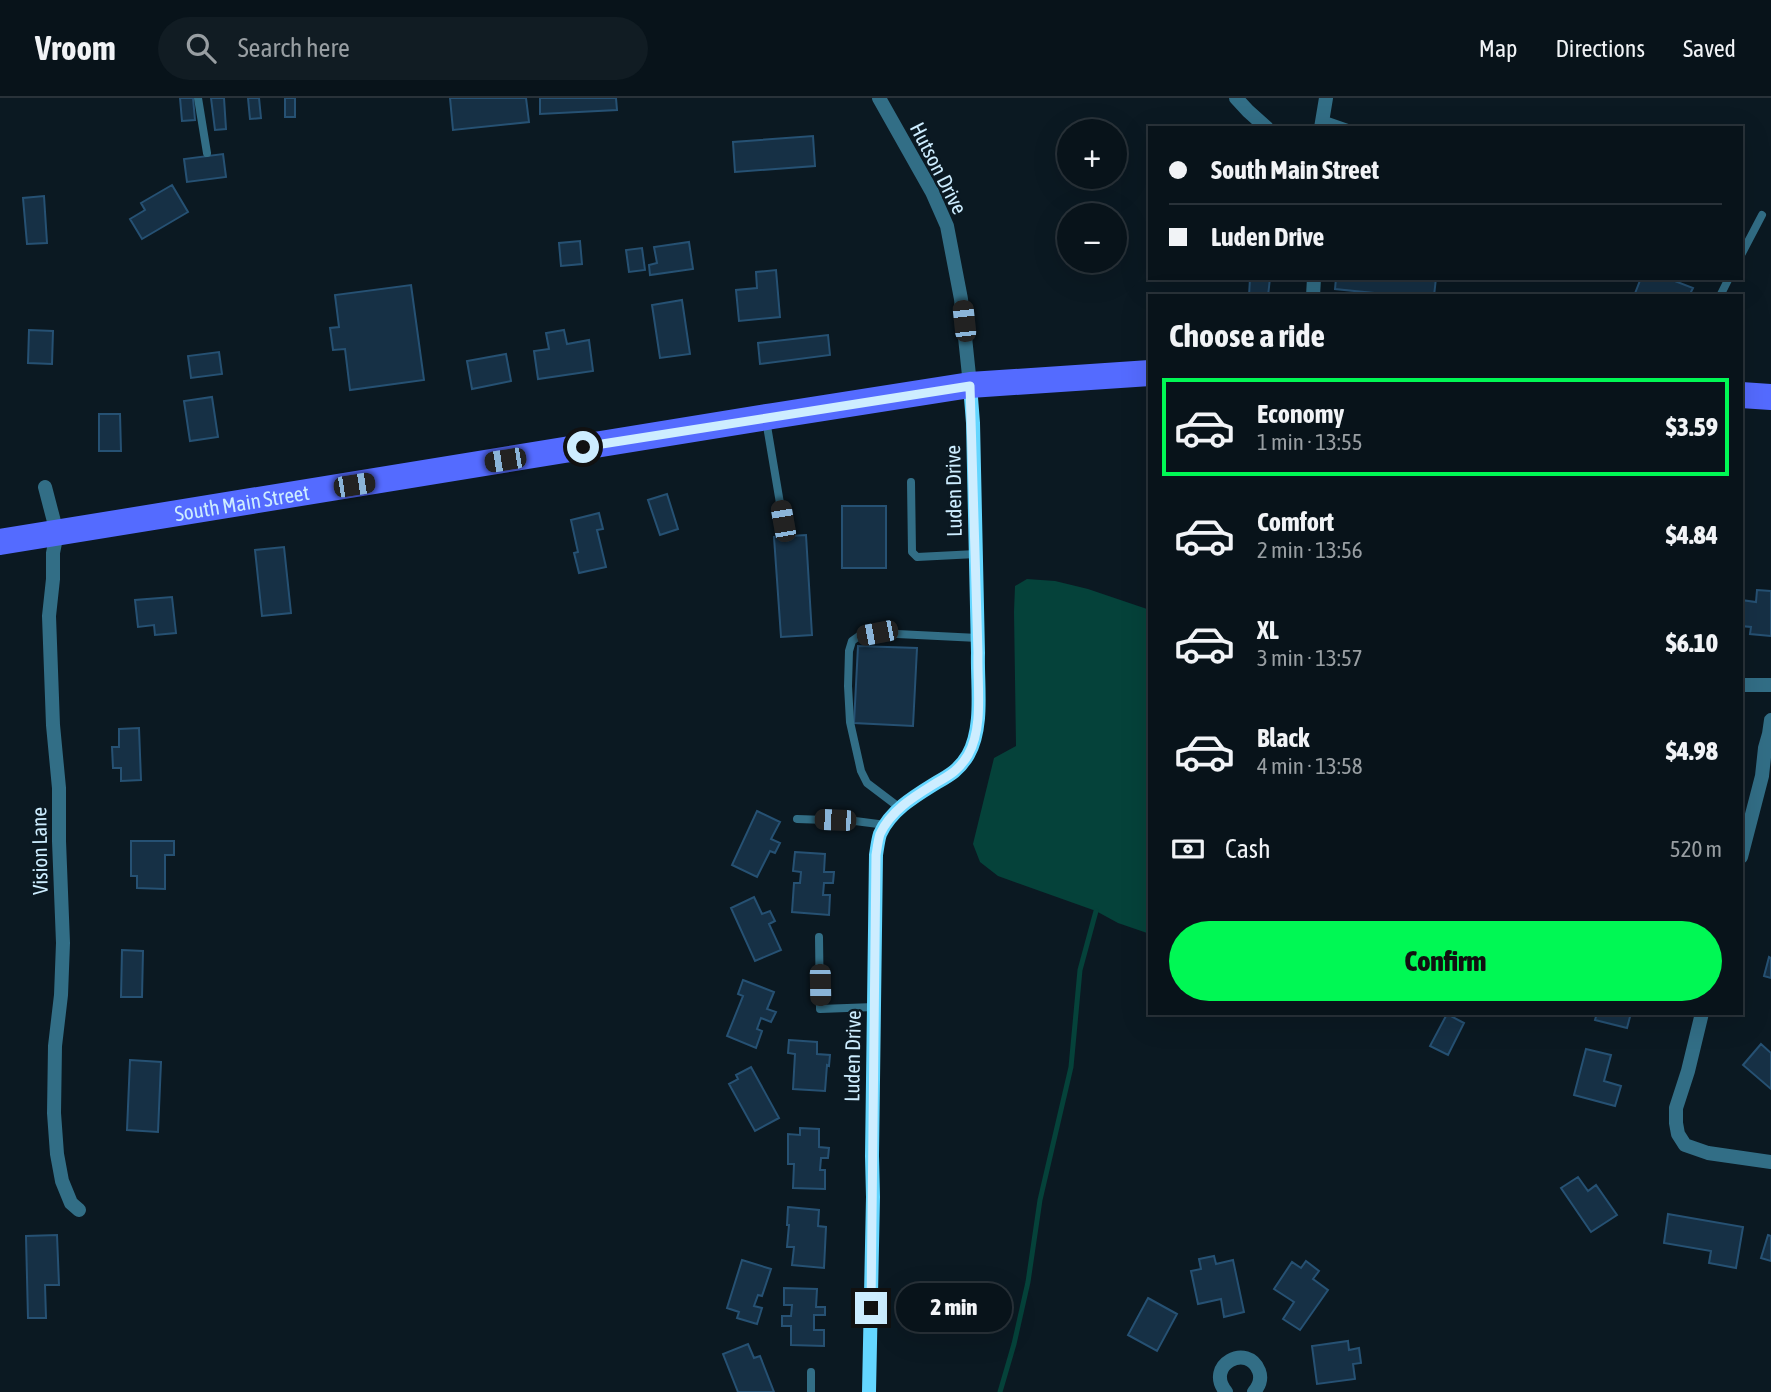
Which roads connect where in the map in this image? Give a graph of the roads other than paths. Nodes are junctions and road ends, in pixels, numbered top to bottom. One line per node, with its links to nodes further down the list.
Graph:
1 (198, 98): 7 (lane)
2 (878, 98): 11 (street, Hutson Drive)
3 (1236, 98): 6 (street)
4 (1326, 98): 5 (street)
5 (1321, 124)
6 (1265, 126)
7 (207, 153)
8 (1762, 215): 9 (lane)
9 (1743, 251)
10 (1148, 373): 11 (main road, South Main Street)
11 (970, 386): 14 (main road, South Main Street); 20 (street, Luden Drive)
12 (1743, 395): 13 (main road)
13 (1771, 397)
14 (766, 417): 17 (lane); 18 (main road, South Main Street)
15 (911, 482): 20 (lane)
16 (46, 487): 18 (street, Vision Lane)
17 (783, 521)
18 (57, 533): 19 (main road, South Main Street); 33 (street, Vision Lane)
19 (1, 539)
20 (976, 554): 21 (street, Luden Drive)
21 (978, 638): 25 (street, Luden Drive); 25 (lane)
22 (1743, 685): 23 (street)
23 (1771, 685)
24 (1771, 720): 28 (street)
25 (900, 808): 27 (street, Luden Drive)
26 (797, 819): 27 (lane)
27 (886, 825): 30 (street, Luden Drive)
28 (1743, 849)
29 (819, 937): 30 (lane)
30 (874, 1007): 36 (street, Luden Drive)
31 (1702, 1015): 32 (street)
32 (1771, 1162)
33 (79, 1210)
34 (811, 1372): 35 (lane)
35 (811, 1392)
36 (869, 1392)
37 (1226, 1392): 38 (street)
38 (1254, 1392)

